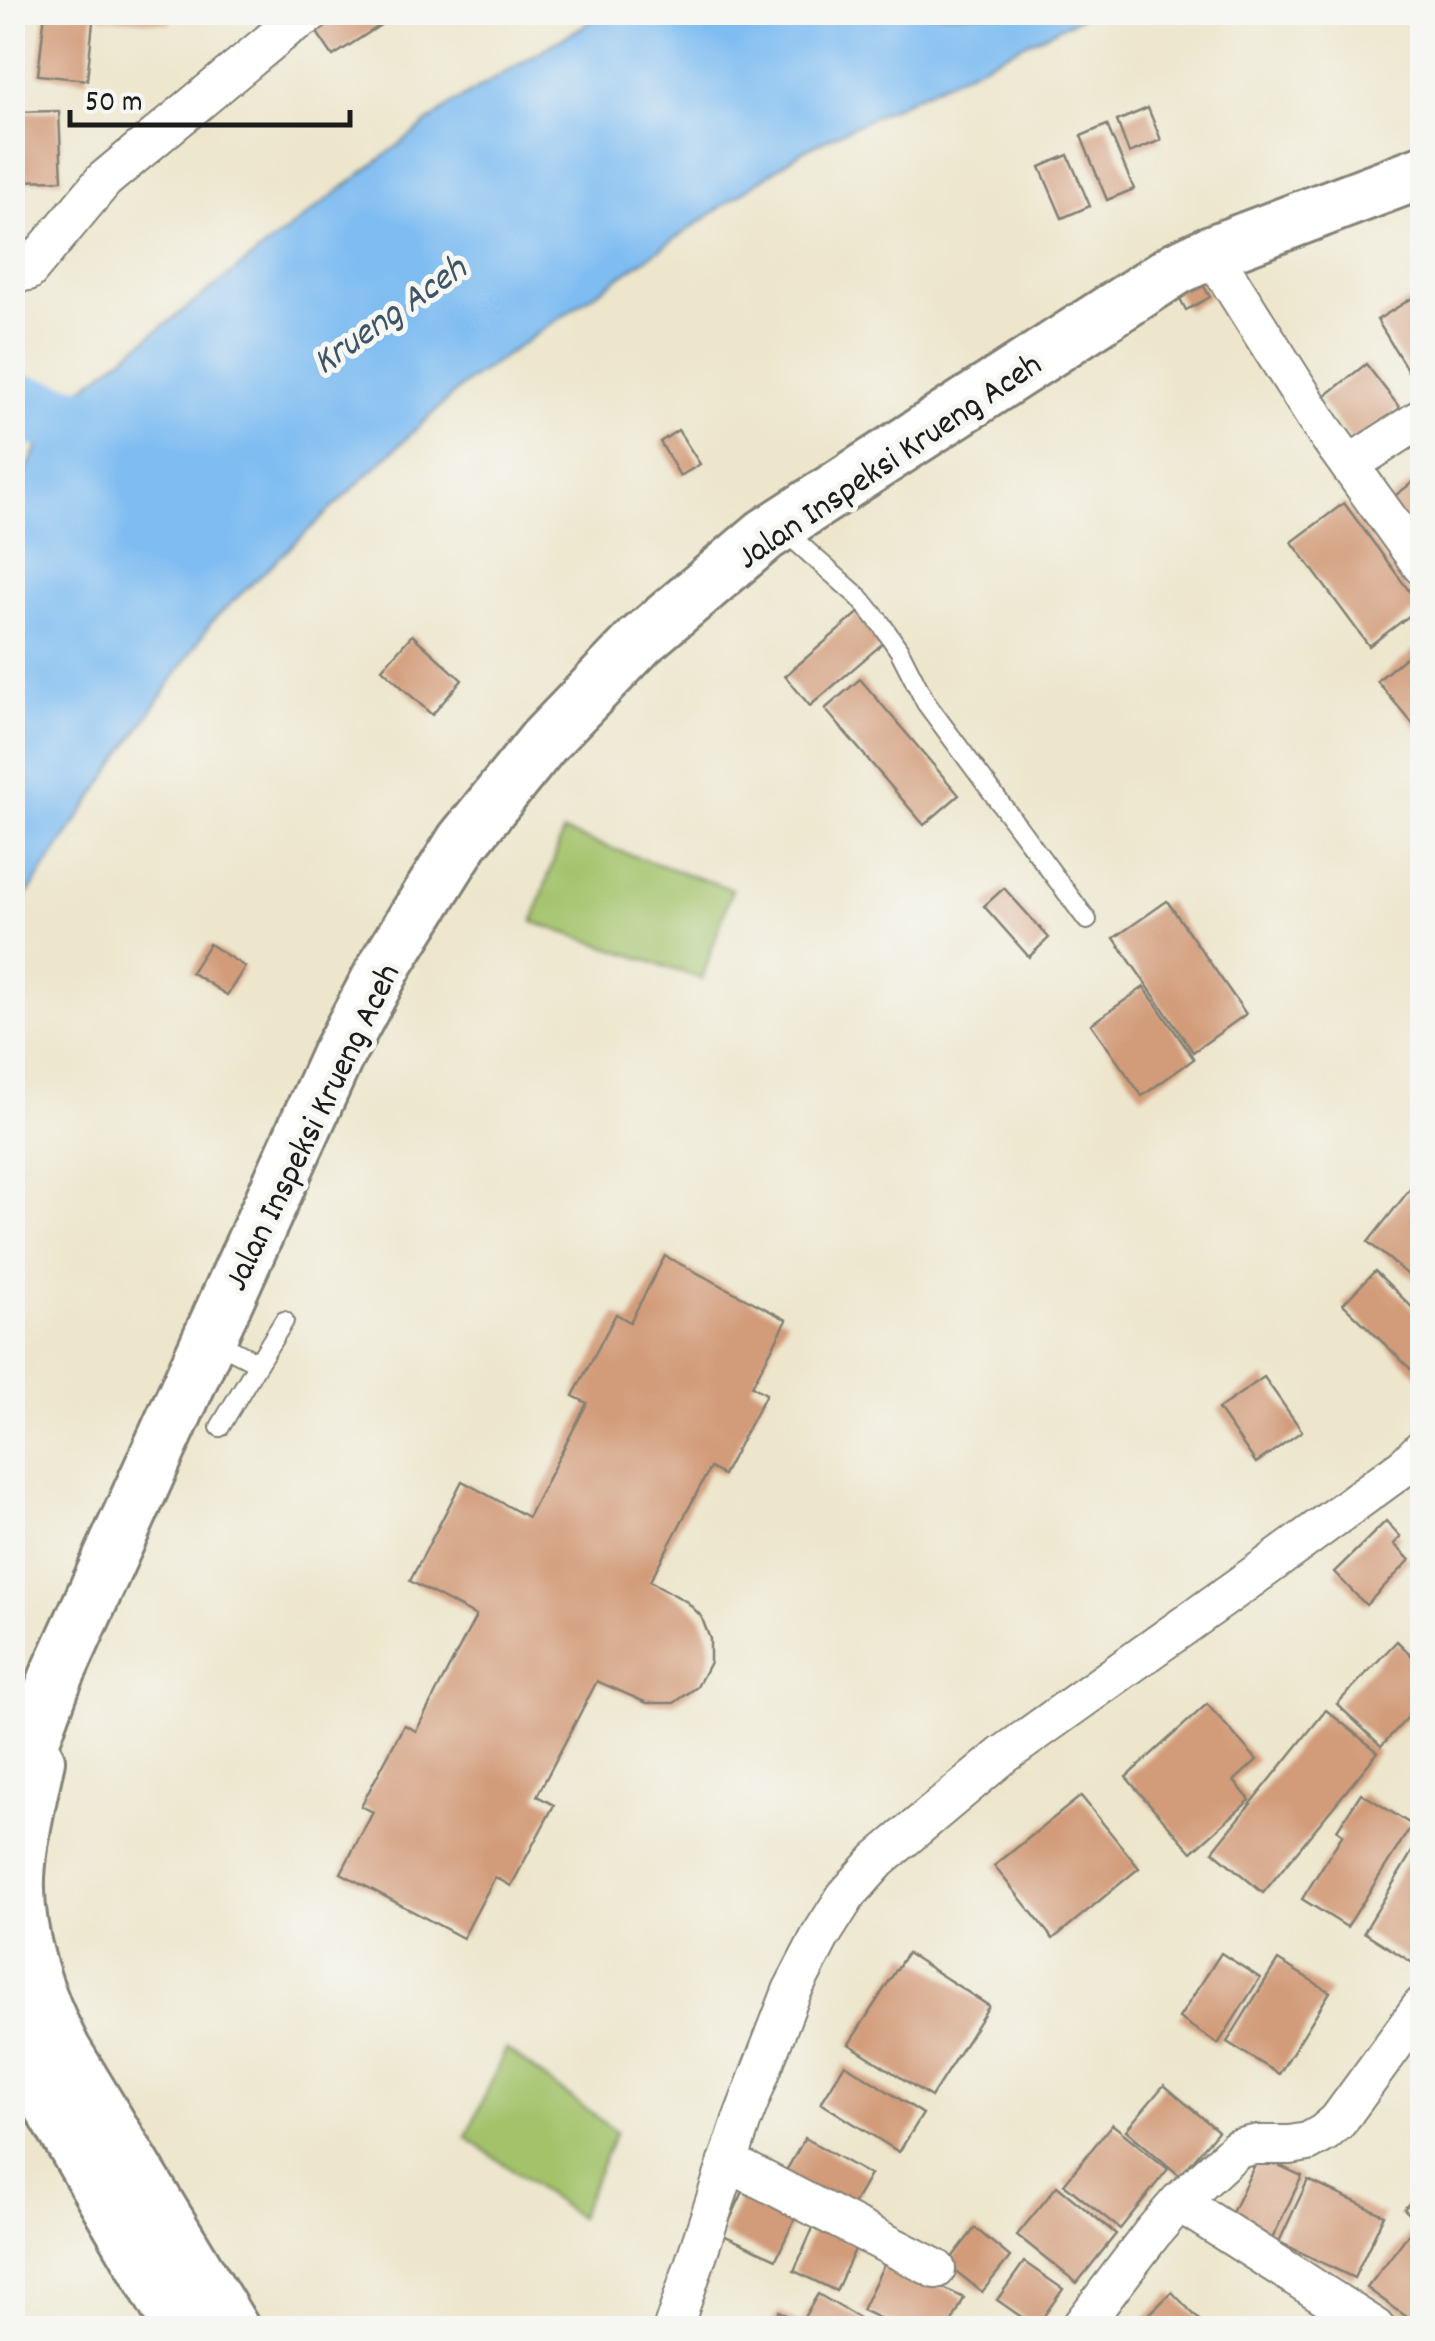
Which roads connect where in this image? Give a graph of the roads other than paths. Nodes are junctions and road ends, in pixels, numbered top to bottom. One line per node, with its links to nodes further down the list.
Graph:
1 (313, 12): 4 (street)
2 (1422, 172): 3 (street, Jalan Inspeksi Krueng Aceh)
3 (1210, 252): 6 (street); 7 (street, Jalan Inspeksi Krueng Aceh)
4 (12, 274)
5 (1422, 418): 6 (street)
6 (1349, 465): 8 (street)
7 (780, 526): 9 (lane); 11 (street, Jalan Inspeksi Krueng Aceh)
8 (1422, 566)
9 (1087, 920)
10 (284, 1321): 12 (lane)
11 (210, 1338): 12 (lane); 15 (street, Jalan Inspeksi Krueng Aceh)
12 (258, 1363): 13 (lane)
13 (220, 1427)
14 (1417, 1465): 19 (street)
15 (56, 1680): 16 (street); 23 (street)
16 (12, 1796)
17 (1422, 2006): 20 (street)
18 (12, 2025): 22 (street)
19 (728, 2162): 21 (street); 24 (street)
20 (1180, 2202): 25 (street); 26 (street)
21 (936, 2268)
22 (180, 2328)
23 (232, 2328)
24 (673, 2328)
25 (1080, 2328)
26 (1376, 2328)

